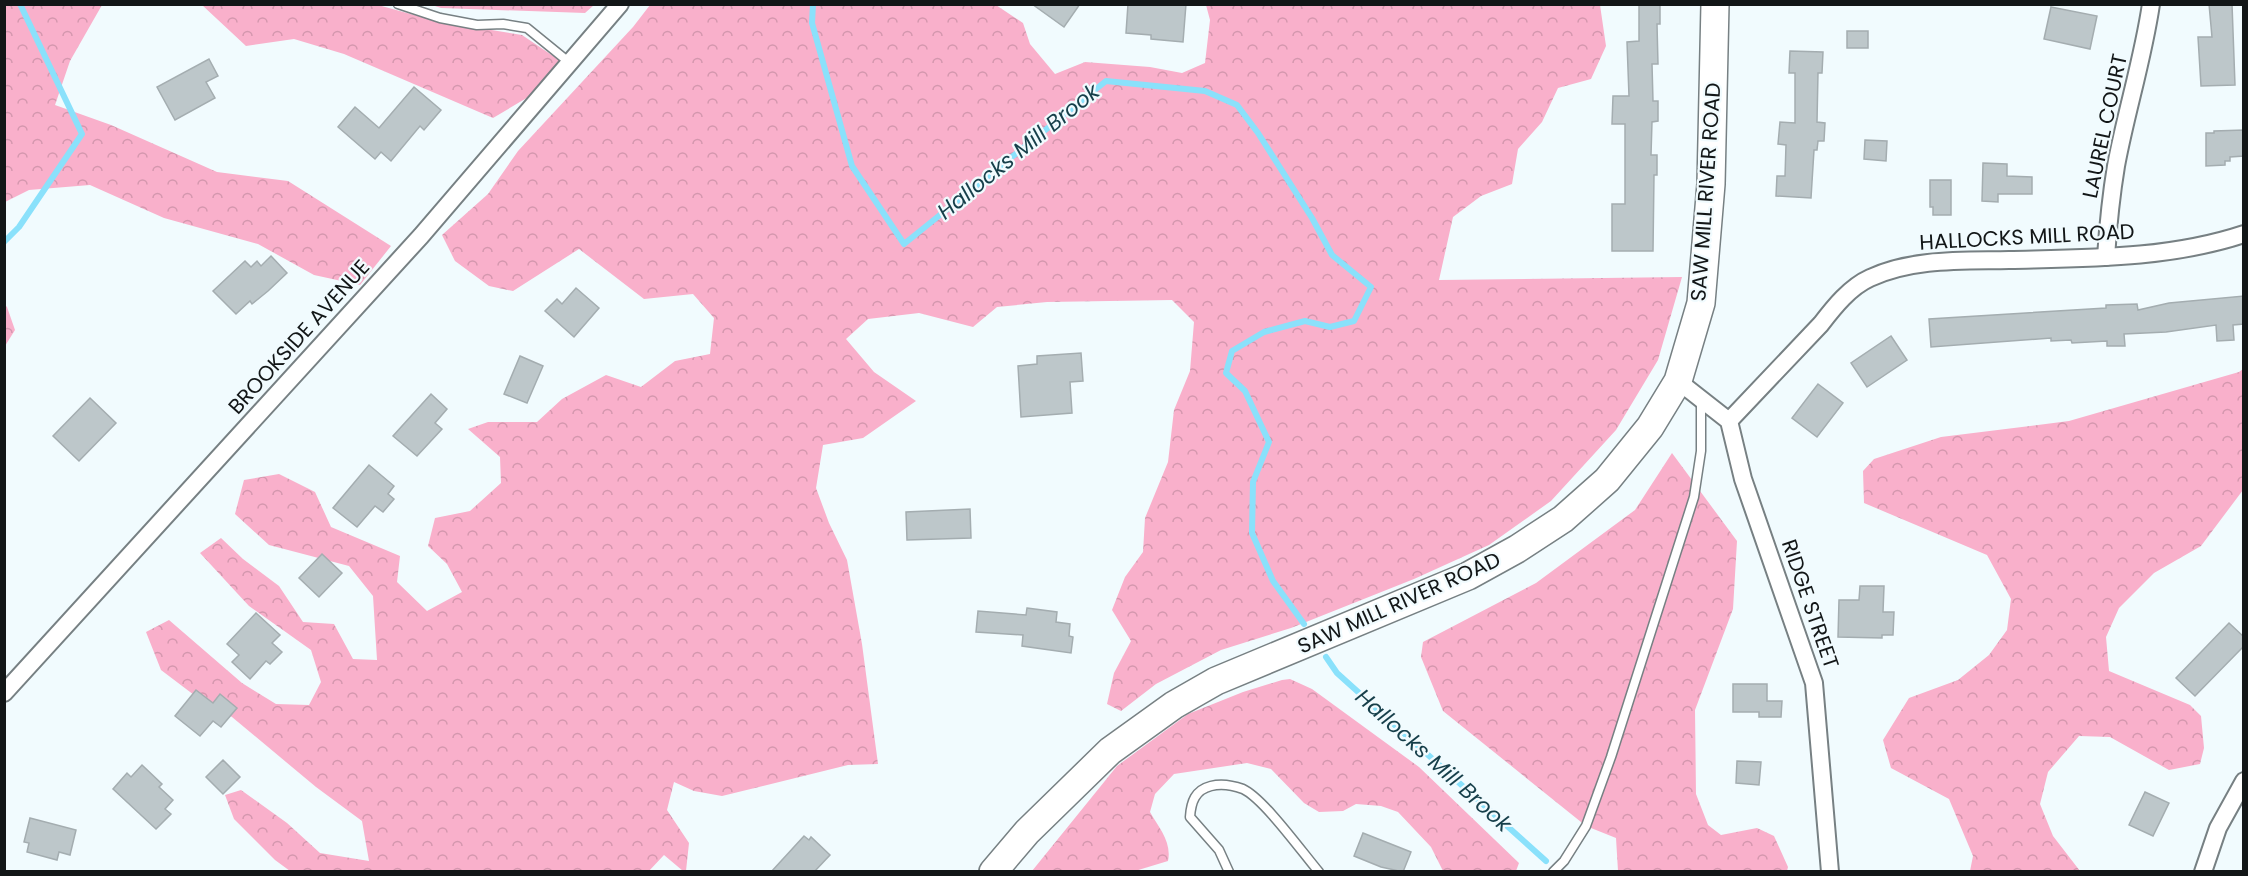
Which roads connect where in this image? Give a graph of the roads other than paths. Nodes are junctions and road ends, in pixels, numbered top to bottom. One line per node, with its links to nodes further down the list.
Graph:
1 (398, 4): 5 (lane)
2 (620, 4): 5 (street, BROOKSIDE AVENUE)
3 (1715, 4): 8 (highway, SAW MILL RIVER ROAD)
4 (2151, 4): 7 (street, LAUREL COURT)
5 (570, 63): 11 (street, BROOKSIDE AVENUE)
6 (2244, 234): 7 (street, HALLOCKS MILL ROAD)
7 (2106, 257): 10 (street, HALLOCKS MILL ROAD)
8 (1678, 381): 9 (street); 13 (highway, SAW MILL RIVER ROAD)
9 (1701, 399): 10 (street); 16 (lane)
10 (1729, 421): 17 (street, RIDGE STREET)
11 (4, 693)
12 (2243, 783): 18 (street)
13 (993, 872)
14 (1229, 872): 15 (lane)
15 (1319, 872)
16 (1553, 872)
17 (1830, 872)
18 (2203, 872)

